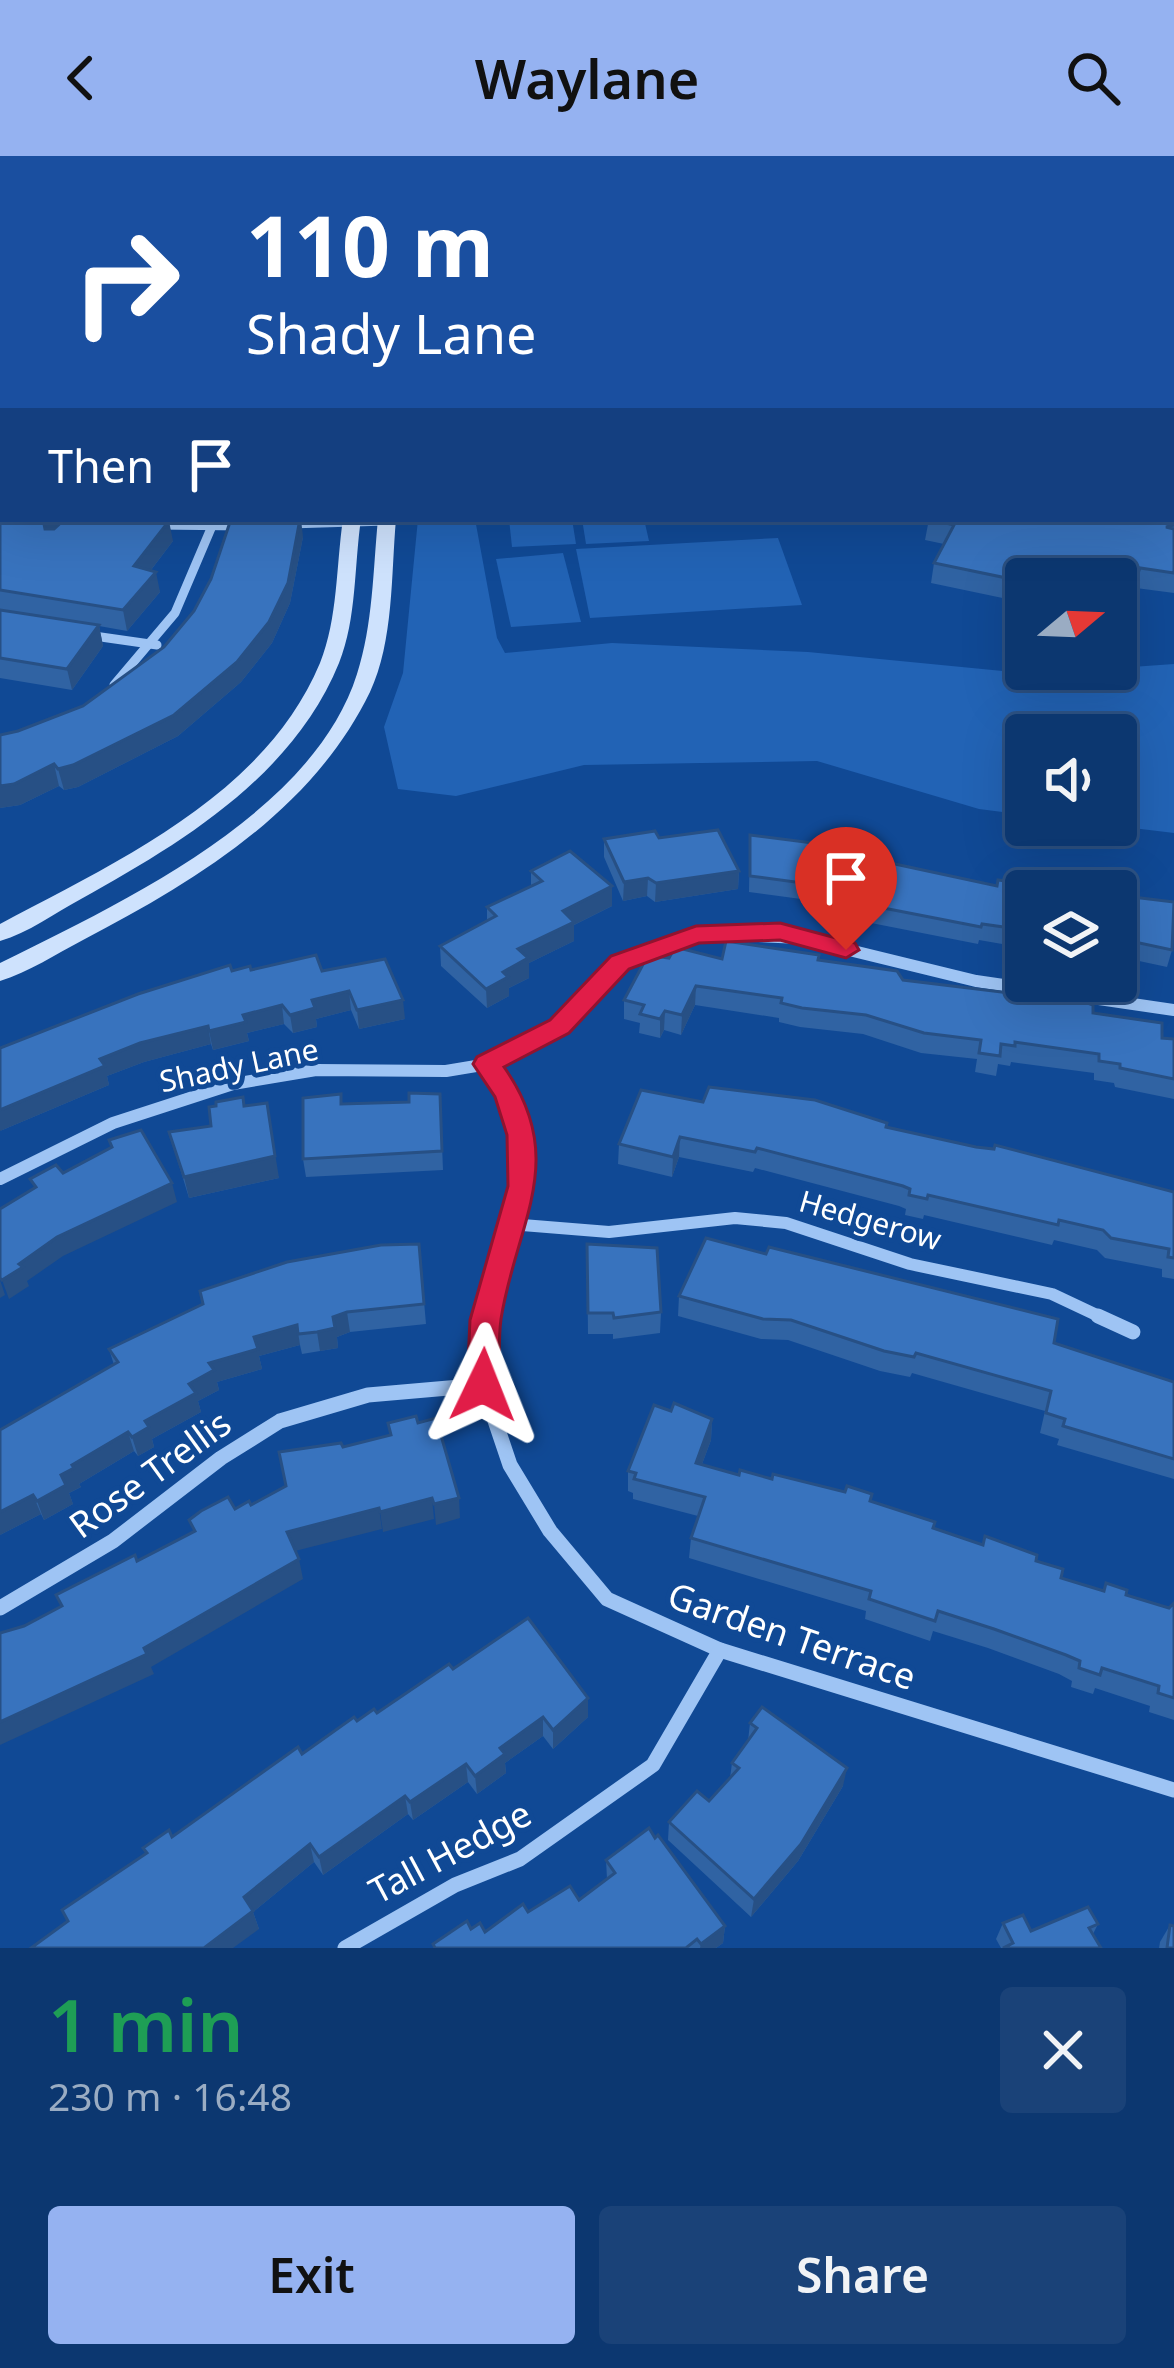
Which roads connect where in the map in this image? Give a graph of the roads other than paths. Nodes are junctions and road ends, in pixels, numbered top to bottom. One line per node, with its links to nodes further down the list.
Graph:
1 (328, 522): 5 (street)
2 (351, 522): 11 (street)
3 (387, 522): 12 (street)
4 (143, 523): 7 (street)
5 (282, 524)
6 (259, 525): 7 (street)
7 (212, 526): 9 (street)
8 (67, 632): 9 (street)
9 (157, 645): 10 (street)
10 (105, 694)
11 (0, 934)
12 (0, 974)
13 (1174, 1010): 14 (street, Shady Lane)
14 (487, 1064): 15 (street, Shady Lane); 16 (street, Garden Terrace)
15 (0, 1178)
16 (510, 1224): 17 (street, Hedgerow); 18 (street, Garden Terrace)
17 (1133, 1331)
18 (483, 1385): 19 (street, Rose Trellis); 20 (street, Garden Terrace)
19 (0, 1608)
20 (720, 1650): 21 (street, Garden Terrace); 22 (street, Tall Hedge)
21 (1174, 1790)
22 (345, 1948)

